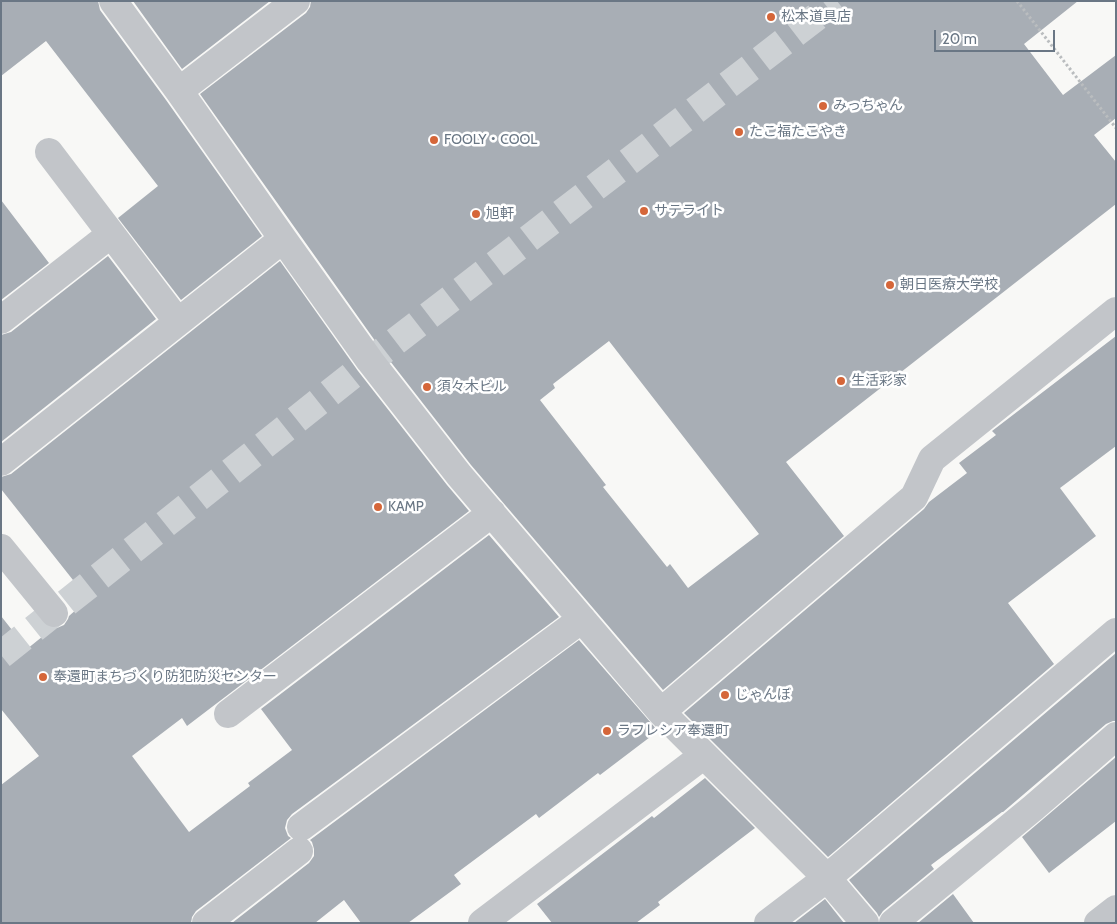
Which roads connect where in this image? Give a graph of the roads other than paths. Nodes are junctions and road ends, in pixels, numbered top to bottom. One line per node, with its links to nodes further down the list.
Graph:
1 (112, 1): 3 (street)
2 (296, 1): 3 (street)
3 (179, 91): 6 (street)
4 (49, 152): 5 (street)
5 (111, 234): 8 (street); 9 (street)
6 (283, 239): 9 (street); 11 (street)
7 (1116, 311): 16 (street)
8 (1, 320)
9 (178, 322): 10 (street)
10 (1, 462)
11 (492, 513): 14 (street); 17 (street)
12 (1, 548): 13 (street)
13 (54, 613)
14 (582, 619): 16 (street); 22 (street)
15 (1116, 632): 20 (street)
16 (660, 712): 19 (street)
17 (228, 714)
18 (1116, 736): 26 (street)
19 (704, 755): 20 (street); 23 (street)
20 (827, 878): 24 (street); 25 (street)
21 (1116, 909): 27 (street)
22 (206, 923)
23 (482, 923)
24 (768, 923)
25 (864, 923)
26 (894, 923)
27 (1098, 923)

